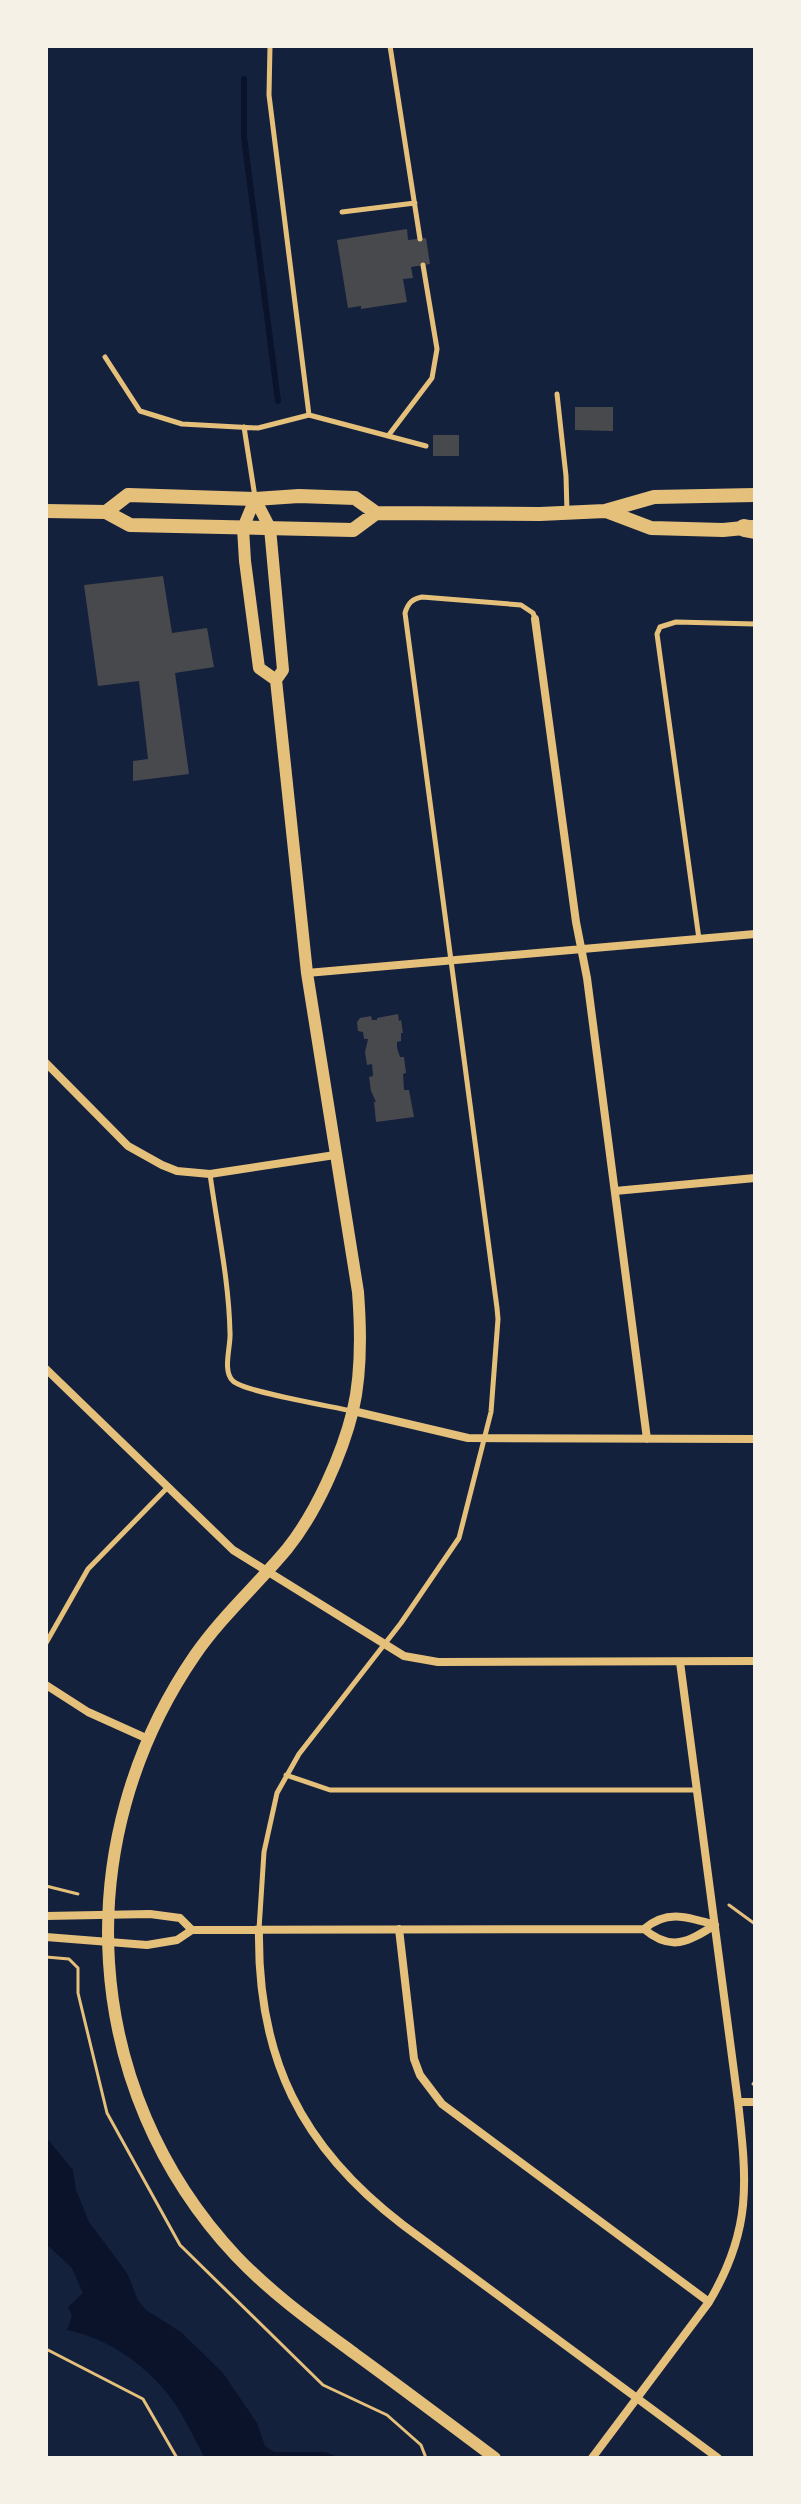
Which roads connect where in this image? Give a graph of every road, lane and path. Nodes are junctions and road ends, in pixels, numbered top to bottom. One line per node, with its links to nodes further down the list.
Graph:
1 (270, 46): 9 (lane)
2 (390, 46): 3 (lane)
3 (415, 203): 4 (lane); 5 (lane)
4 (342, 212)
5 (420, 239)
6 (423, 265): 11 (lane)
7 (105, 357): 10 (lane)
8 (557, 394): 19 (lane)
9 (309, 415): 10 (lane); 11 (lane)
10 (244, 427): 14 (lane)
11 (388, 436): 12 (lane)
12 (426, 446)
13 (755, 495): 16 (main road)
14 (255, 499): 17 (main road); 18 (main road); 20 (street); 21 (street)
15 (46, 511): 17 (main road)
16 (605, 511): 19 (main road); 22 (main road)
17 (106, 512): 20 (main road)
18 (376, 513): 19 (main road); 21 (main road)
19 (567, 513)
20 (243, 528): 21 (main road); 25 (street)
21 (270, 528): 25 (street)
22 (751, 528)
23 (535, 619): 28 (street); 29 (lane)
24 (755, 624): 27 (lane)
25 (276, 680): 30 (street)
26 (755, 934): 27 (street)
27 (699, 939): 28 (street)
28 (581, 949): 29 (street); 35 (street)
29 (450, 961): 30 (street); 38 (lane)
30 (307, 973): 32 (street)
31 (46, 1063): 33 (street)
32 (335, 1155): 33 (street); 37 (street)
33 (210, 1174): 37 (lane)
34 (755, 1178): 35 (street)
35 (615, 1191): 39 (street)
36 (46, 1369): 41 (street)
37 (353, 1411): 38 (street); 42 (street)
38 (485, 1438): 39 (street); 44 (lane)
39 (647, 1439): 40 (street)
40 (755, 1439)
41 (167, 1488): 42 (street); 43 (lane)
42 (267, 1571): 44 (street); 48 (street)
43 (46, 1643)
44 (385, 1644): 46 (street); 49 (lane)
45 (755, 1661): 46 (street)
46 (680, 1662): 50 (street)
47 (46, 1685): 48 (street)
48 (148, 1739): 54 (street)
49 (286, 1775): 50 (lane); 58 (lane)
50 (697, 1790): 57 (street)
51 (46, 1886): 52 (path)
52 (78, 1894)
53 (729, 1905): 56 (path)
54 (107, 1914): 55 (street); 61 (street); 63 (street)
55 (46, 1916)
56 (755, 1924)
57 (715, 1925): 60 (street); 60 (street); 64 (street)
58 (259, 1929): 59 (street); 61 (street); 68 (street)
59 (399, 1929): 60 (street); 66 (street)
60 (644, 1929)
61 (192, 1930): 63 (street)
62 (46, 1937): 63 (street)
63 (108, 1942): 70 (street)
64 (738, 2102): 65 (street); 66 (street)
65 (755, 2102)
66 (709, 2302): 68 (street)
67 (46, 2349): 69 (path)
68 (637, 2398): 71 (street); 72 (street)
69 (177, 2458)
70 (495, 2458)
71 (592, 2458)
72 (718, 2458)

